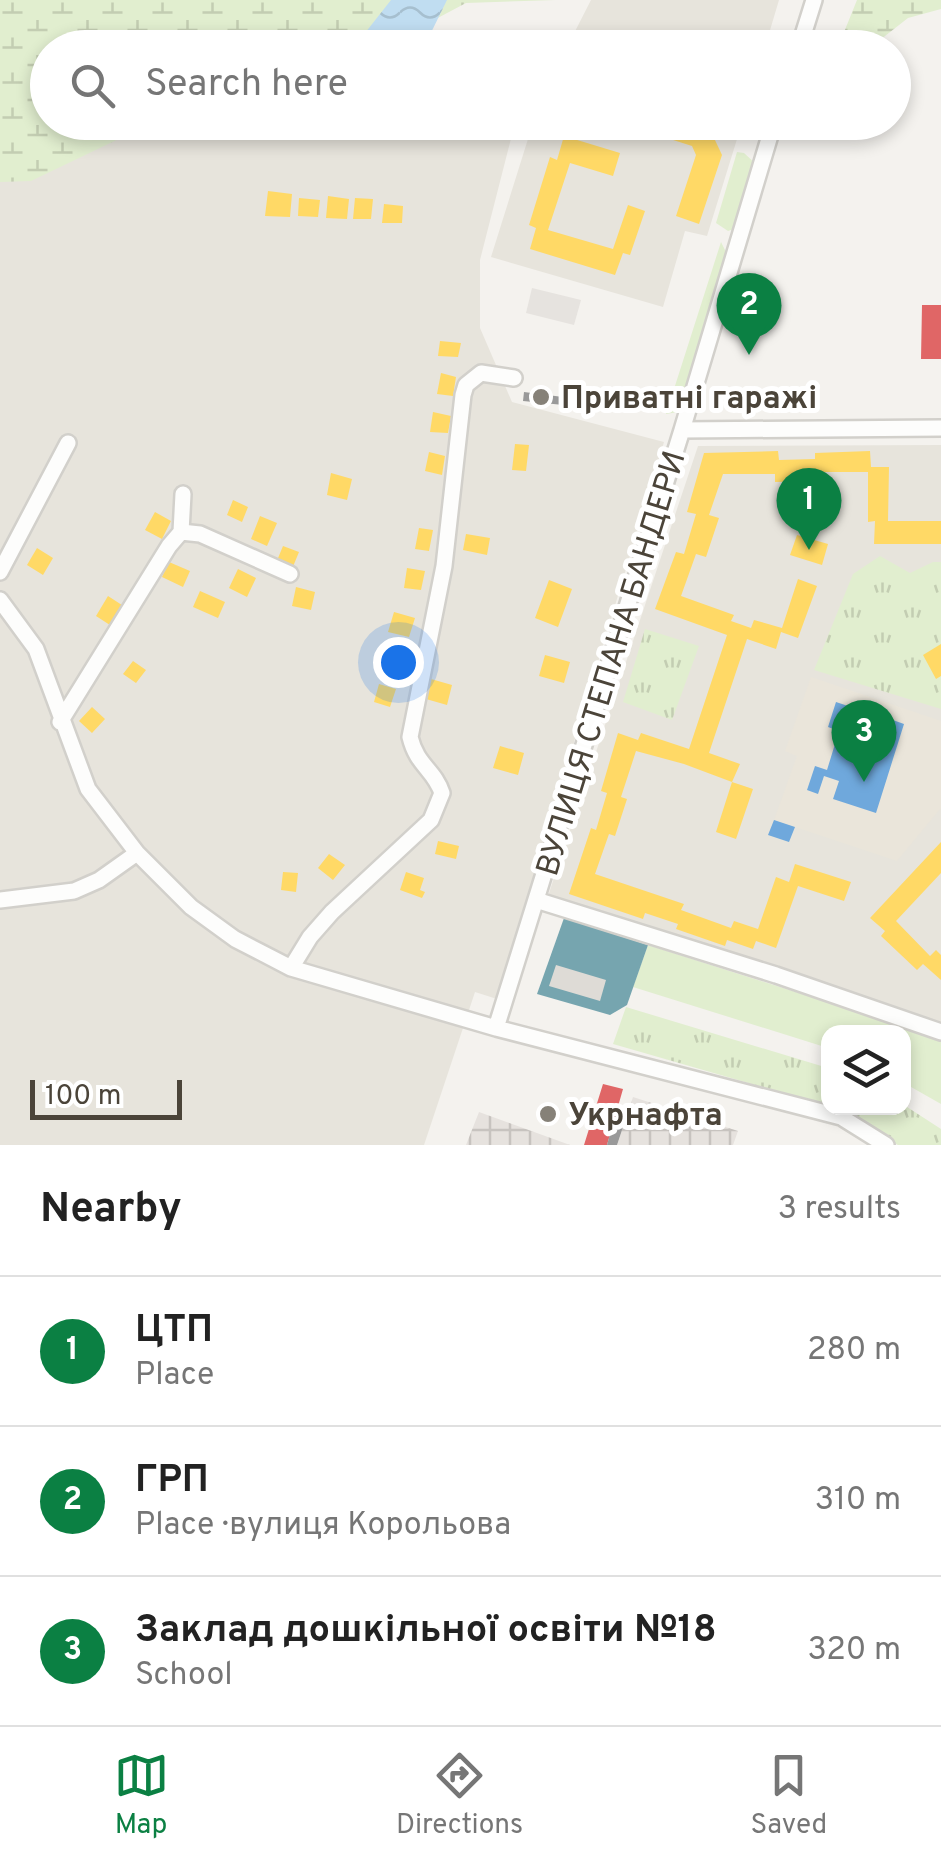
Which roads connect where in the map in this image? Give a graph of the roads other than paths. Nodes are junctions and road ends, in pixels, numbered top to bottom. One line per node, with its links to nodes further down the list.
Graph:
1 (814, 0): 2 (street)
2 (805, 30)
3 (769, 140): 6 (street)
4 (514, 378): 17 (street)
5 (941, 428): 6 (street, ВУЛИЦЯ СТЕПАНА БАНДЕРИ)
6 (682, 430): 16 (street, ВУЛИЦЯ СТЕПАНА БАНДЕРИ)
7 (68, 443): 10 (street)
8 (183, 494): 9 (street)
9 (181, 532): 11 (street); 13 (street)
10 (0, 572)
11 (290, 574)
12 (0, 600): 13 (street)
13 (60, 722): 14 (street)
14 (137, 854): 15 (street); 17 (street)
15 (0, 900)
16 (536, 900): 18 (street, ВУЛИЦЯ СТЕПАНА БАНДЕРИ); 19 (street)
17 (292, 968): 18 (street)
18 (496, 1028): 20 (street)
19 (941, 1032)
20 (886, 1145)

